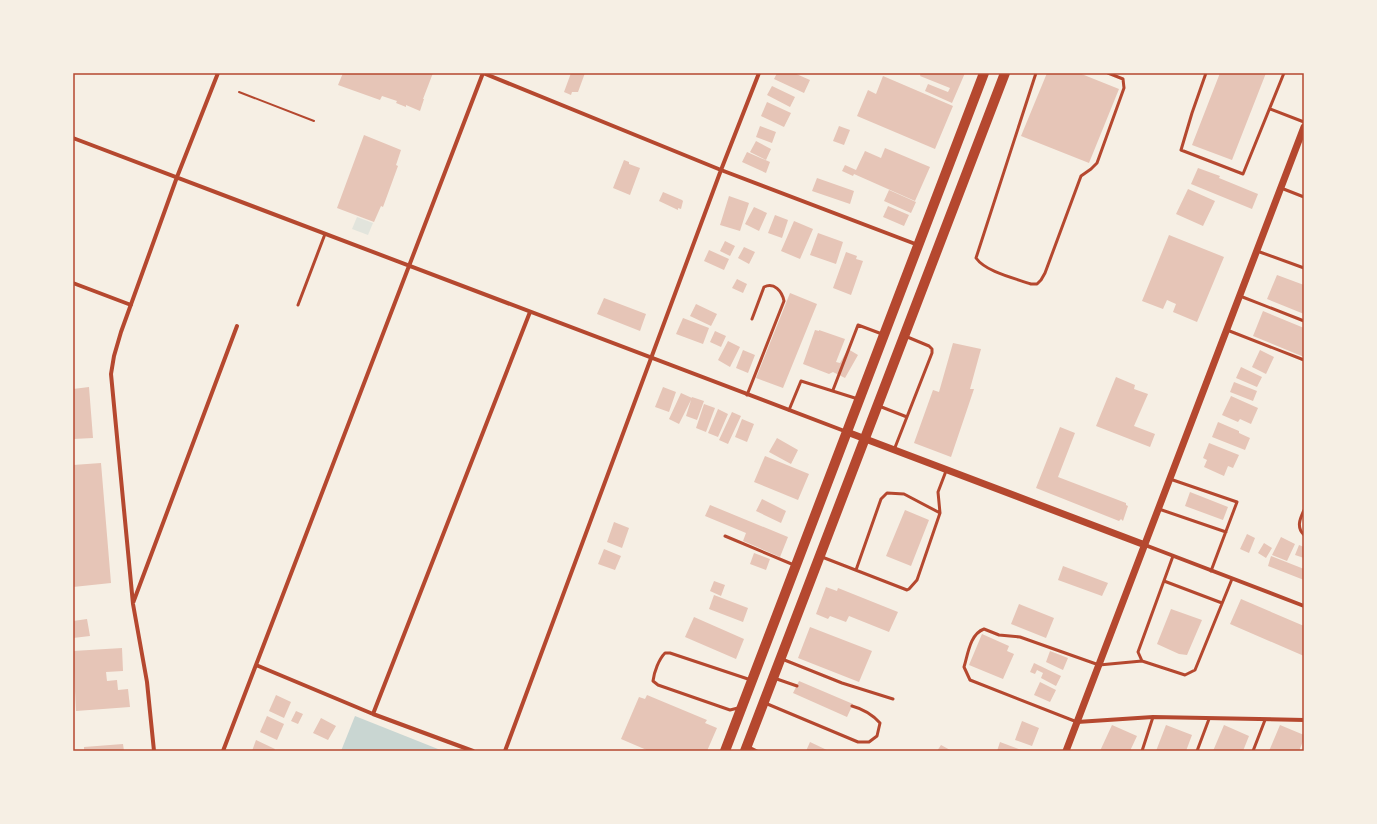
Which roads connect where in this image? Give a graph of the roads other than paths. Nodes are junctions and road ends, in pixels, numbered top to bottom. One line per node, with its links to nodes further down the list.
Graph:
1 (218, 73): 15 (street)
2 (483, 73): 14 (street); 21 (street)
3 (759, 73): 14 (street)
4 (984, 73): 19 (main road)
5 (1005, 73): 33 (main road)
6 (1036, 73): 7 (lane)
7 (1108, 73)
8 (1206, 73): 10 (lane)
9 (1284, 73): 10 (lane)
10 (1270, 109): 11 (lane)
11 (1304, 122)
12 (1304, 127): 16 (street)
13 (73, 138): 15 (street)
14 (721, 170): 19 (street); 34 (street)
15 (177, 178): 18 (street); 25 (street)
16 (1281, 188): 17 (lane); 20 (street)
17 (1304, 197)
18 (325, 234): 21 (street); 26 (lane)
19 (919, 245): 32 (main road)
20 (1257, 251): 22 (lane); 24 (street)
21 (409, 266): 27 (street); 66 (street)
22 (1304, 268)
23 (73, 283): 25 (street)
24 (1240, 296): 29 (lane); 31 (street)
25 (132, 305): 62 (street)
26 (298, 305)
27 (530, 312): 34 (street); 75 (street)
28 (752, 319): 37 (lane)
29 (1304, 321)
30 (237, 326): 62 (street)
31 (1227, 330): 35 (lane); 46 (street)
32 (884, 335): 36 (lane); 38 (main road)
33 (904, 336): 39 (main road); 41 (lane)
34 (650, 358): 37 (street); 86 (street)
35 (1304, 360)
36 (833, 390): 38 (lane); 40 (lane)
37 (748, 395): 40 (street)
38 (860, 399): 42 (main road)
39 (878, 406): 41 (lane); 43 (main road)
40 (788, 410): 42 (street)
41 (907, 417): 44 (lane)
42 (847, 432): 43 (street); 56 (main road)
43 (865, 439): 44 (street); 55 (main road)
44 (894, 450): 45 (street)
45 (946, 470): 49 (lane); 53 (street)
46 (1170, 479): 47 (street); 50 (lane)
47 (1159, 508): 50 (lane); 53 (street)
48 (1304, 510): 51 (lane)
49 (940, 513): 57 (lane); 57 (lane)
50 (1226, 532): 58 (lane)
51 (1304, 535)
52 (725, 536): 56 (lane)
53 (1145, 545): 54 (street); 67 (street)
54 (1173, 556): 58 (street); 60 (lane)
55 (820, 557): 57 (lane); 64 (main road)
56 (796, 566): 69 (main road)
57 (856, 570)
58 (1211, 570): 59 (street)
59 (1232, 579): 61 (lane); 63 (street)
60 (1164, 581): 61 (lane); 65 (lane)
61 (1222, 603): 65 (lane)
62 (133, 604): 83 (street)
63 (1304, 606)
64 (780, 659): 68 (main road); 71 (lane)
65 (1142, 661): 67 (lane)
66 (256, 665): 75 (street); 84 (street)
67 (1099, 666): 81 (street); 81 (lane)
68 (773, 678): 70 (lane); 72 (main road)
69 (752, 681): 74 (main road); 74 (lane)
70 (797, 686)
71 (893, 699)
72 (764, 702): 73 (lane); 76 (main road)
73 (852, 706)
74 (742, 708): 76 (main road); 87 (main road)
75 (373, 714): 85 (street)
76 (759, 714): 82 (main road)
77 (1153, 717): 78 (street); 81 (street); 90 (lane)
78 (1209, 719): 79 (street); 91 (lane)
79 (1265, 720): 80 (street); 92 (lane)
80 (1304, 720)
81 (1077, 722): 89 (street)
82 (746, 748): 88 (lane)
83 (154, 751)
84 (223, 751)
85 (473, 751)
86 (505, 751)
87 (725, 751)
88 (757, 751)
89 (1066, 751)
90 (1142, 751)
91 (1197, 751)
92 (1253, 751)

